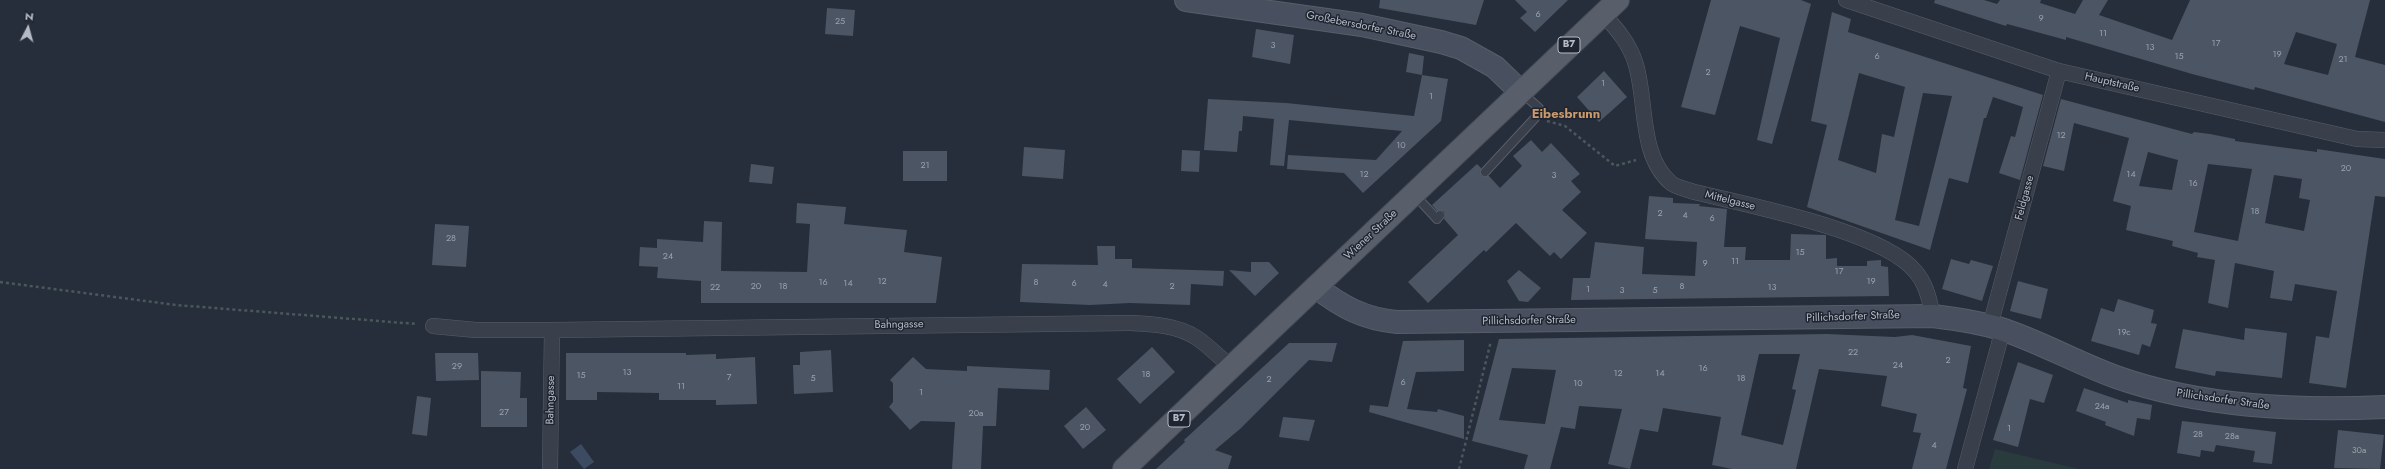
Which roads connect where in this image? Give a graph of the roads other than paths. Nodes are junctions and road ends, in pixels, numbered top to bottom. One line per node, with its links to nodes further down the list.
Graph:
1 (1186, 0): 5 (main road, Großebersdorfer Straße)
2 (1846, 0): 4 (street, Hauptstraße)
3 (1611, 7): 5 (main road, Wiener Straße / B7); 11 (street, Mittelgasse)
4 (2060, 70): 6 (street, Hauptstraße); 13 (street, Feldgasse)
5 (1527, 97): 7 (lane); 8 (main road, Wiener Straße / B7)
6 (2385, 140)
7 (1485, 172)
8 (1414, 193): 9 (lane); 10 (main road, Wiener Straße / B7)
9 (1440, 215)
10 (1316, 287): 11 (main road, Pillichsdorfer Straße); 15 (main road, Wiener Straße / B7)
11 (1933, 316): 13 (main road, Pillichsdorfer Straße)
12 (433, 326): 14 (street, Bahngasse)
13 (1996, 328): 16 (main road, Pillichsdorfer Straße); 19 (street, Feldgasse)
14 (552, 330): 15 (street, Bahngasse); 17 (street, Bahngasse)
15 (1232, 368): 18 (main road, Wiener Straße / B7)
16 (2385, 407)
17 (550, 469)
18 (1124, 469)
19 (1965, 469)

